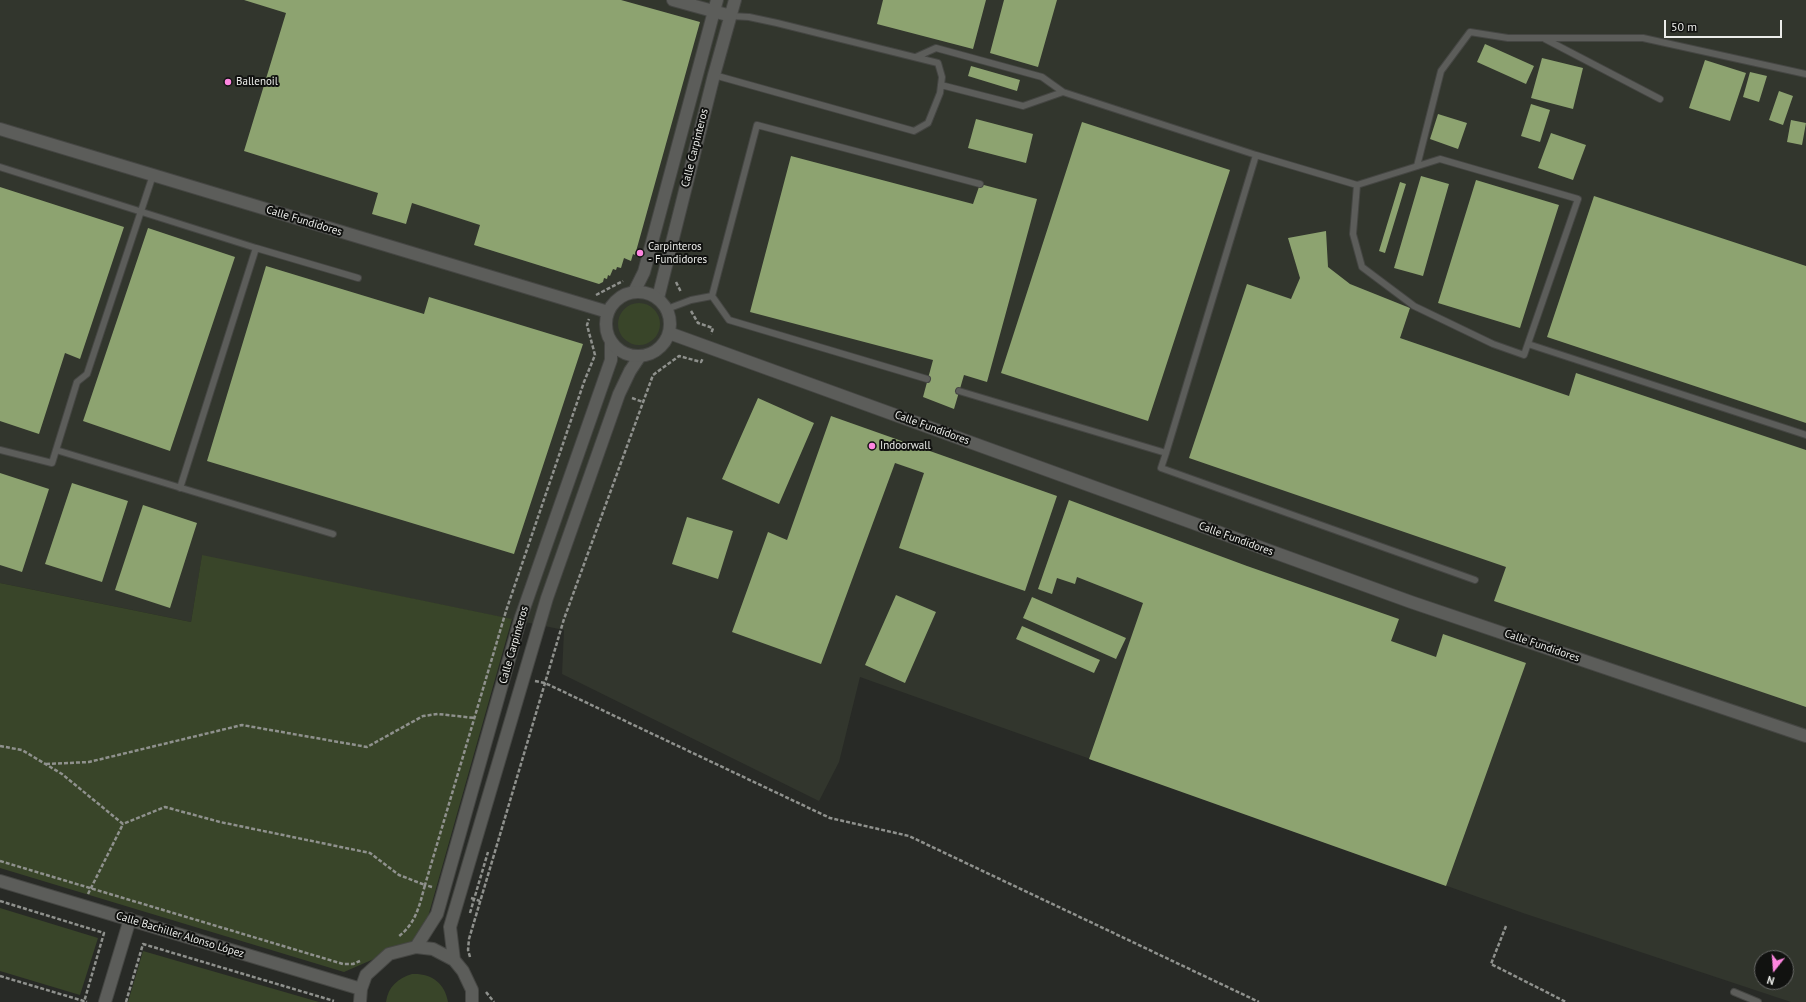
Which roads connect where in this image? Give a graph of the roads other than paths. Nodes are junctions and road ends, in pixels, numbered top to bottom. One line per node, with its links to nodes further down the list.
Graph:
1 (672, 0): 4 (street)
2 (717, 0): 4 (street, Calle Carpinteros)
3 (735, 0): 5 (street, Calle Carpinteros)
4 (714, 12): 5 (street); 23 (street, Calle Carpinteros)
5 (731, 16): 7 (lane); 8 (street, Calle Carpinteros)
6 (1544, 38): 9 (lane); 12 (lane); 15 (lane)
7 (916, 57): 10 (lane); 11 (lane)
8 (714, 74): 10 (lane); 25 (street, Calle Carpinteros)
9 (1806, 74)
10 (941, 85): 11 (lane)
11 (1063, 92): 14 (lane)
12 (1660, 99)
13 (0, 129): 17 (street, Calle Fundidores)
14 (1256, 155): 19 (lane); 37 (lane)
15 (1416, 166): 19 (lane); 30 (lane)
16 (0, 167): 20 (lane)
17 (153, 175): 20 (lane); 27 (street, Calle Fundidores)
18 (980, 184): 24 (lane)
19 (1357, 185): 30 (lane)
20 (141, 211): 21 (lane); 36 (lane)
21 (256, 248): 22 (lane); 38 (lane)
22 (358, 278)
23 (634, 292): 25 (street); 27 (street)
24 (712, 296): 26 (lane); 32 (lane)
25 (658, 298): 26 (street)
26 (667, 309): 28 (street)
27 (608, 312): 29 (street)
28 (669, 333): 31 (street); 41 (street, Calle Fundidores)
29 (611, 342): 31 (street); 44 (street, Calle Carpinteros)
30 (1528, 344): 34 (lane)
31 (640, 356): 45 (street, Calle Carpinteros)
32 (928, 380)
33 (959, 391): 37 (lane)
34 (1806, 435)
35 (0, 450): 36 (lane)
36 (56, 450): 38 (lane)
37 (1166, 453): 40 (lane)
38 (180, 488): 39 (lane)
39 (333, 534)
40 (1475, 580)
41 (1806, 736)
42 (0, 881): 43 (street, Calle Bachiller Alonso López)
43 (130, 920): 46 (street, Calle Bachiller Alonso López); 48 (street)
44 (416, 947): 45 (street); 46 (street)
45 (454, 960): 50 (street)
46 (361, 989): 49 (street)
47 (1734, 992): 51 (lane)
48 (105, 1002)
49 (360, 1002)
50 (472, 1002)
51 (1758, 1002)

